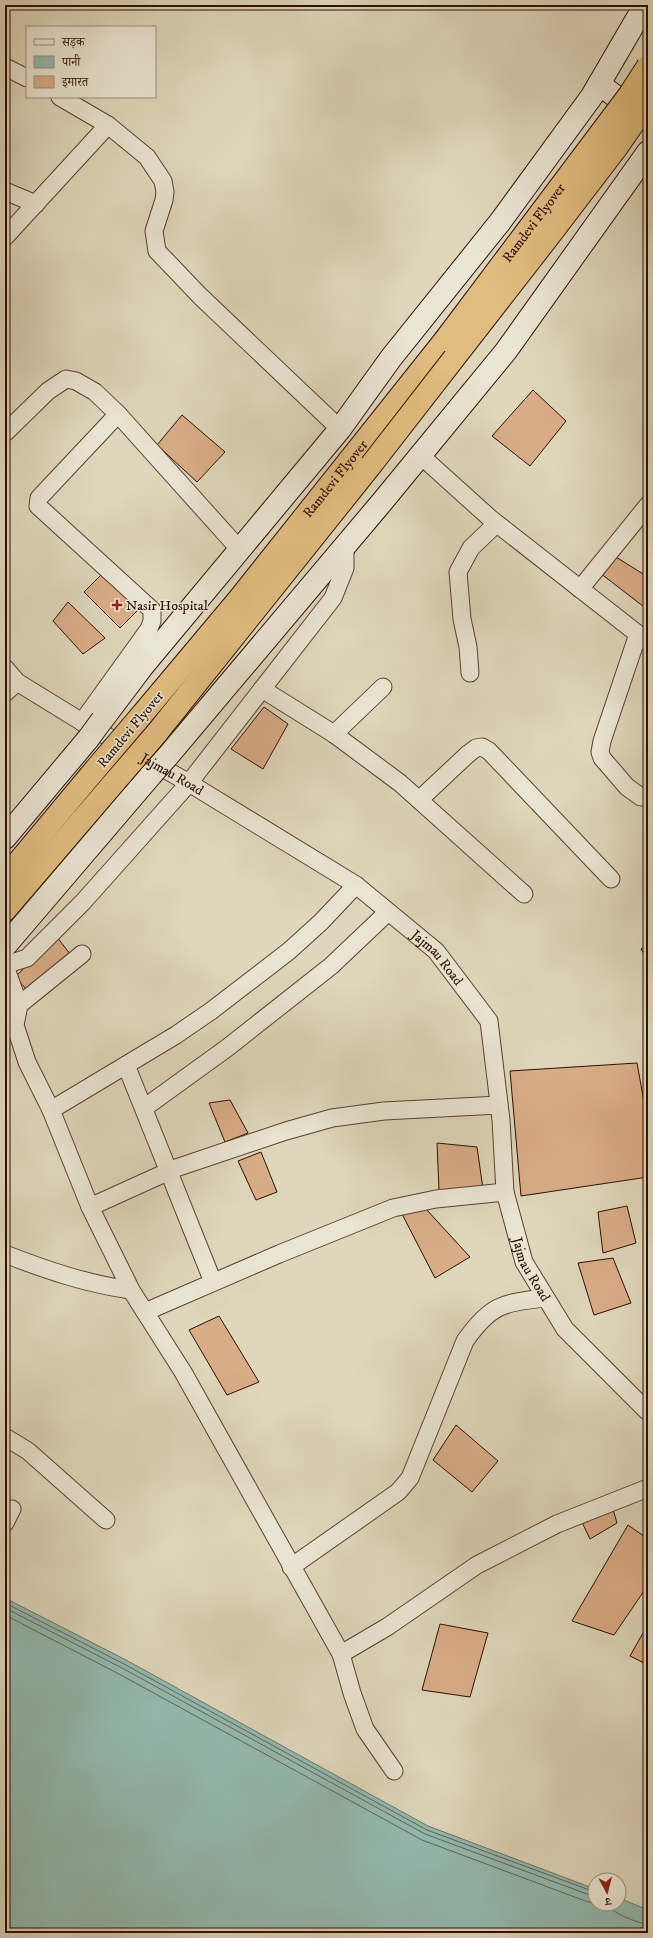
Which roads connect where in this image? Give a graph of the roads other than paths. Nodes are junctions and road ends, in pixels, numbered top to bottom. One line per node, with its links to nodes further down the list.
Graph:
1 (645, 5): 5 (main road)
2 (648, 66): 35 (highway, Ramdevi Flyover, bridge)
3 (5, 67): 4 (street)
4 (26, 78)
5 (598, 84): 8 (main road); 15 (main road)
6 (62, 98): 9 (street)
7 (648, 102): 39 (highway, Ramdevi Flyover, bridge)
8 (648, 121)
9 (108, 126): 12 (street); 15 (street)
10 (648, 152): 17 (main road)
11 (5, 191): 12 (street)
12 (36, 204): 13 (street)
13 (5, 237)
14 (118, 414): 16 (street); 21 (street); 29 (street)
15 (340, 429): 21 (main road)
16 (5, 433)
17 (420, 455): 19 (street); 20 (main road)
18 (648, 505): 22 (street)
19 (496, 524): 22 (street); 25 (street)
20 (345, 546): 28 (street); 41 (main road, bridge)
21 (240, 550): 29 (main road)
22 (580, 589): 23 (street)
23 (643, 638): 32 (street)
24 (5, 668): 27 (street, Jajmau Road)
25 (470, 673)
26 (383, 687): 30 (street)
27 (11, 688): 29 (street, Jajmau Road)
28 (262, 689): 30 (street); 31 (street)
29 (91, 727): 31 (street, Jajmau Road); 34 (main road)
30 (334, 734): 33 (street)
31 (189, 783): 37 (street, Jajmau Road); 43 (street)
32 (641, 797)
33 (419, 800): 36 (street); 38 (street)
34 (5, 838)
35 (5, 878)
36 (611, 879)
37 (356, 884): 40 (street, Jajmau Road); 45 (street)
38 (524, 894)
39 (5, 910)
40 (388, 912): 46 (street, Jajmau Road); 47 (street)
41 (5, 946)
42 (82, 954): 44 (street)
43 (5, 965): 44 (street)
44 (19, 1005): 48 (street)
45 (126, 1065): 47 (street); 48 (street)
46 (499, 1105): 49 (street); 50 (street, Jajmau Road)
47 (144, 1108): 49 (street)
48 (51, 1110): 51 (street)
49 (168, 1171): 51 (street); 53 (street)
50 (505, 1192): 53 (street); 55 (street, Jajmau Road)
51 (90, 1207): 54 (street)
52 (5, 1254): 54 (street)
53 (213, 1282): 56 (street)
54 (131, 1290): 56 (street)
55 (545, 1298): 57 (street, Jajmau Road); 61 (street)
56 (145, 1312): 61 (street)
57 (648, 1412)
58 (5, 1436): 60 (street)
59 (648, 1488): 62 (street)
60 (106, 1520)
61 (291, 1567): 62 (street)
62 (341, 1654): 63 (street)
63 (394, 1771)

